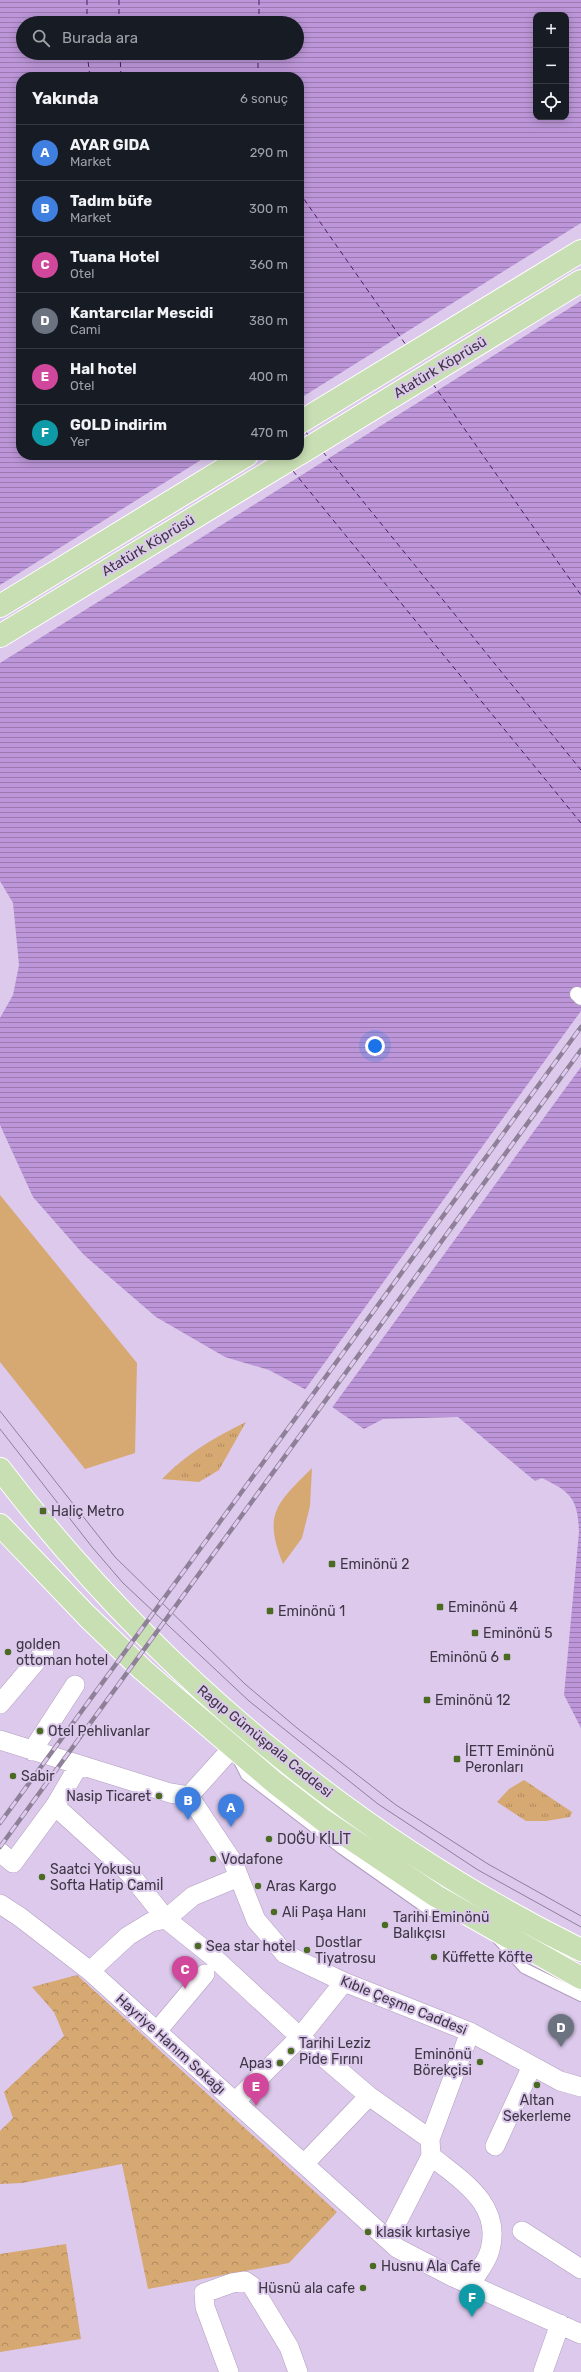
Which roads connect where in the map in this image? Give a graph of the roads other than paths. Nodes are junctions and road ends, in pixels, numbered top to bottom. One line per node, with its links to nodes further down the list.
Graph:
1 (581, 251): 3 (main road, Atatürk Köprüsü)
2 (581, 281): 4 (main road, Atatürk Köprüsü)
3 (304, 420)
4 (304, 450)
5 (239, 460): 7 (main road, Atatürk Köprüsü)
6 (288, 460): 8 (main road, Atatürk Köprüsü)
7 (0, 606)
8 (0, 636)
9 (0, 1469): 25 (main road, Ragıp Gümüşpala Caddesi)
10 (0, 1525): 15 (main road, Ragıp Gümüşpala Caddesi)
11 (44, 1652): 13 (street)
12 (75, 1685): 16 (street)
13 (0, 1704)
14 (0, 1740): 16 (street)
15 (233, 1747): 18 (street); 24 (main road, Ragıp Gümüşpala Caddesi)
16 (32, 1751): 17 (street)
17 (79, 1765): 18 (street); 19 (street)
18 (189, 1796): 21 (street, Kıble Çeşme Caddesi)
19 (55, 1806): 20 (street); 23 (street)
20 (7, 1858)
21 (239, 1877): 23 (street); 29 (street, Kıble Çeşme Caddesi)
22 (0, 1904): 26 (street, Hayriye Hanım Sokağı)
23 (166, 1918): 26 (street); 33 (street)
24 (485, 1924): 28 (main road, Ragıp Gümüşpala Caddesi); 30 (lane)
25 (581, 1950)
26 (90, 1971): 31 (street, Hayriye Hanım Sokağı)
27 (205, 1974): 31 (street)
28 (581, 1978)
29 (344, 1982): 32 (street, Kıble Çeşme Caddesi); 33 (street)
30 (581, 1996)
31 (157, 2031): 37 (street, Hayriye Hanım Sokağı)
32 (470, 2032): 34 (street, Kıble Çeşme Caddesi); 39 (street)
33 (300, 2037): 36 (street); 37 (street)
34 (532, 2066): 35 (street, Kıble Çeşme Caddesi); 38 (street)
35 (581, 2087)
36 (369, 2096): 39 (street); 40 (street)
37 (235, 2102): 40 (street, Hayriye Hanım Sokağı)
38 (494, 2146)
39 (431, 2148): 42 (street); 44 (street)
40 (304, 2164): 42 (street, Hayriye Hanım Sokağı)
41 (522, 2231): 43 (street)
42 (388, 2240): 44 (street, Hayriye Hanım Sokağı)
43 (581, 2269)
44 (470, 2285): 45 (street, Hayriye Hanım Sokağı)
45 (560, 2324): 46 (street, Hayriye Hanım Sokağı); 49 (street)
46 (581, 2334)
47 (229, 2372): 48 (street)
48 (298, 2372)
49 (543, 2372)

